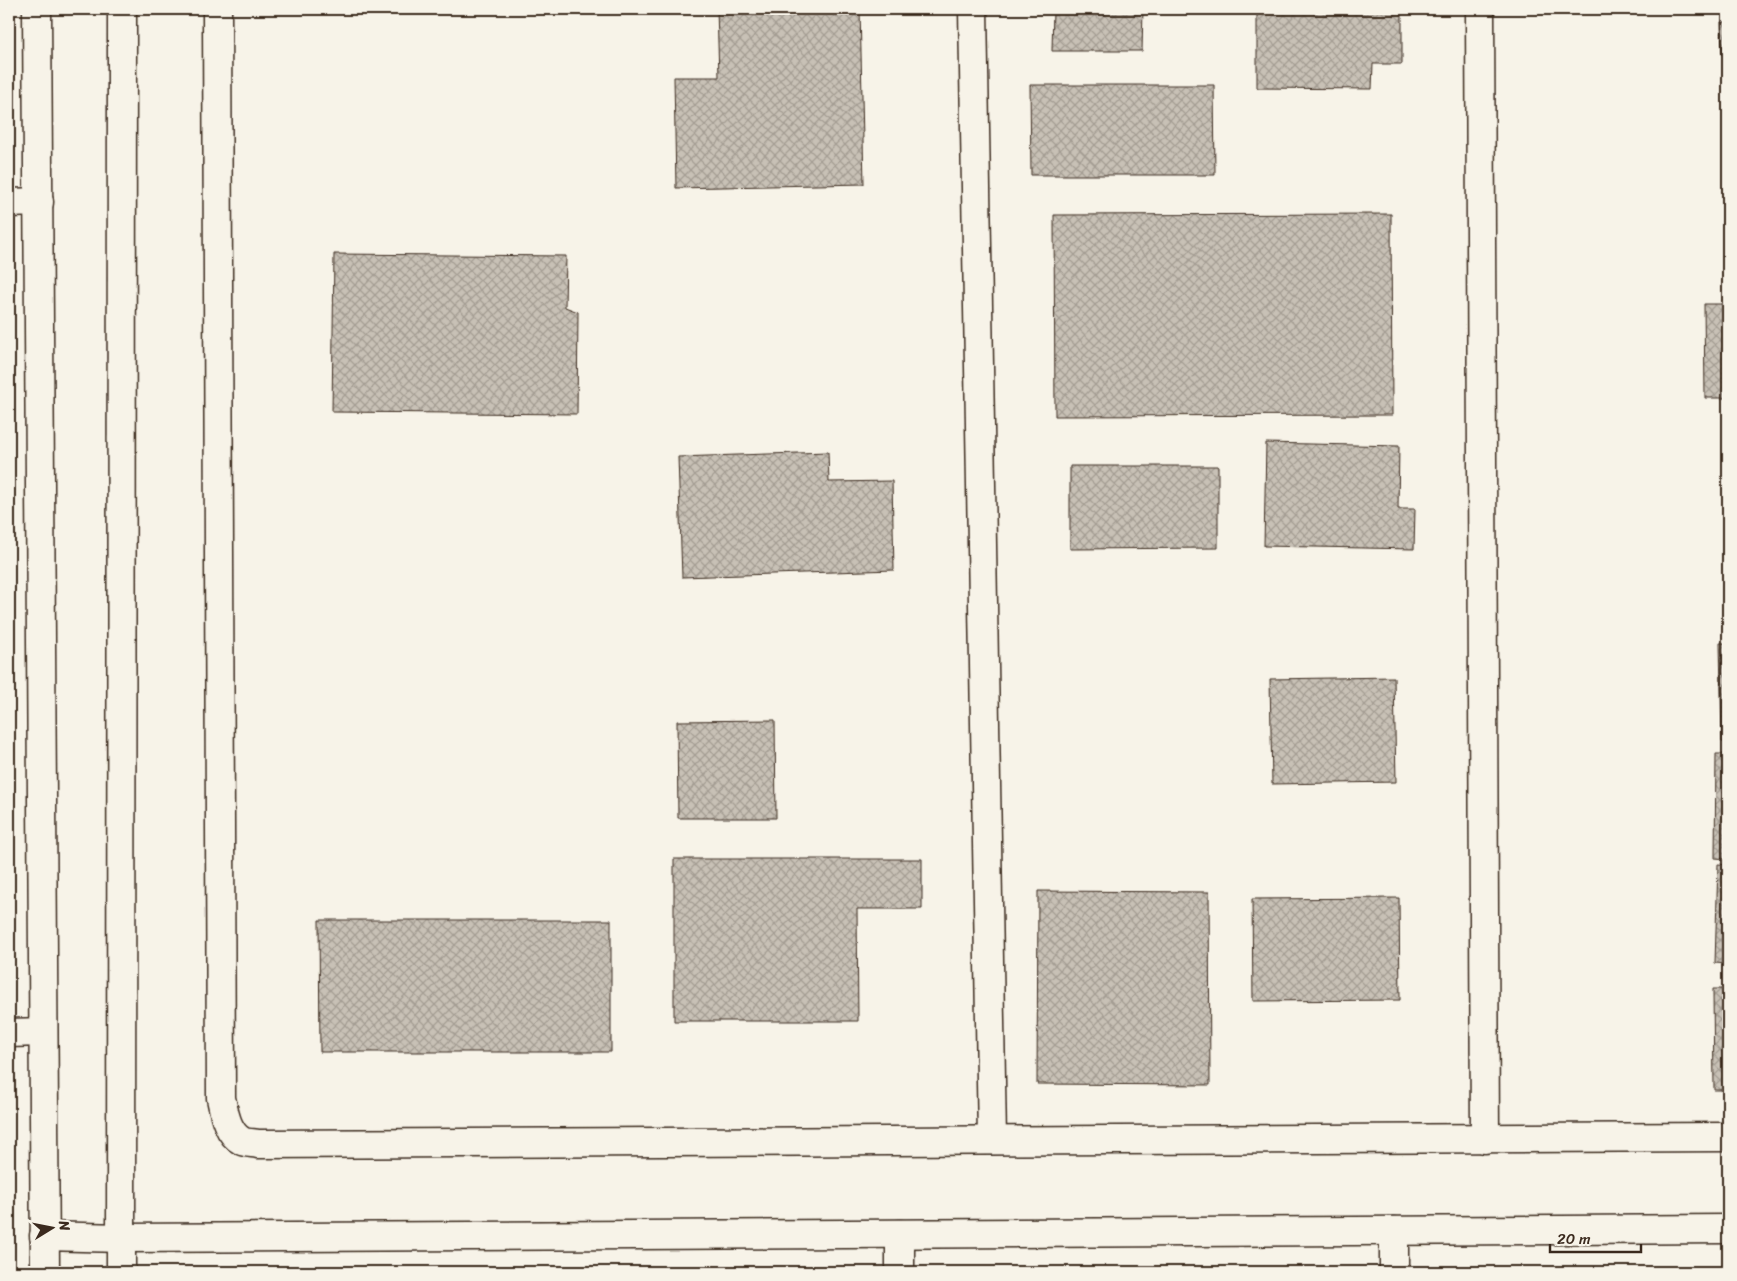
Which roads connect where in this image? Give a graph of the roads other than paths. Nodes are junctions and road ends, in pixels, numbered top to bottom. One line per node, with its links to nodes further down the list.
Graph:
1 (38, 9): 6 (street)
2 (122, 9): 17 (street)
3 (217, 9): 12 (street)
4 (973, 9): 12 (street)
5 (1480, 9): 11 (street)
6 (38, 202): 7 (street); 8 (street)
7 (9, 203)
8 (43, 1032): 9 (street); 16 (street)
9 (9, 1033)
10 (1728, 1138): 11 (street)
11 (1485, 1139): 12 (street)
12 (992, 1140)
13 (1728, 1229): 14 (street)
14 (1394, 1231): 15 (street); 21 (street)
15 (900, 1234): 17 (street); 20 (street)
16 (44, 1236): 17 (street); 18 (street)
17 (121, 1238): 19 (street)
18 (45, 1272)
19 (121, 1272)
20 (900, 1272)
21 (1394, 1272)

